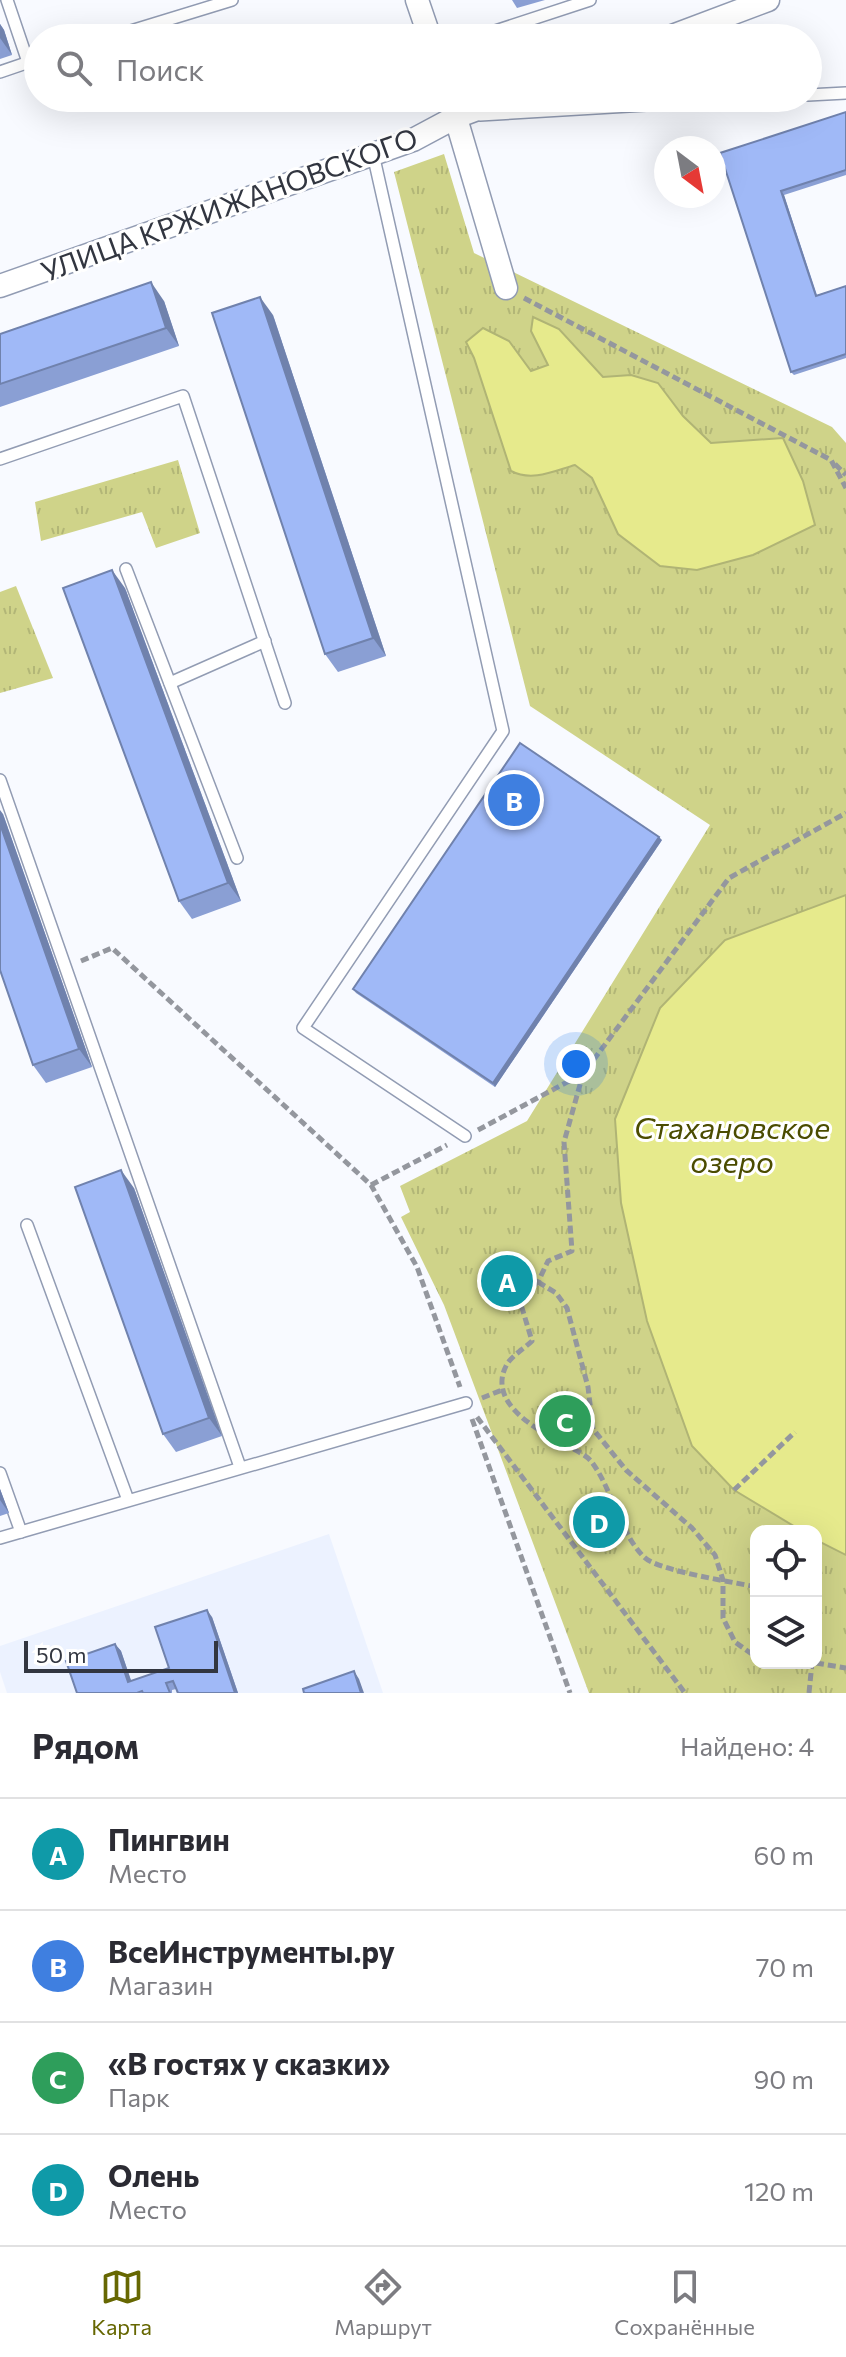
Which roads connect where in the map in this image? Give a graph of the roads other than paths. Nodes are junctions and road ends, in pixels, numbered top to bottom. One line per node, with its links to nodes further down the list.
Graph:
1 (7, 0): 10 (lane)
2 (232, 0): 6 (lane)
3 (417, 0): 7 (street)
4 (590, 0): 8 (lane)
5 (768, 0): 9 (street)
6 (154, 24)
7 (425, 24)
8 (517, 24)
9 (704, 24)
10 (24, 40)
11 (24, 64): 12 (lane)
12 (0, 72)
13 (846, 93): 14 (lane)
14 (822, 94)
15 (448, 112): 17 (street, УЛИЦА КРЖИЖАНОВСКОГО)
16 (454, 112): 19 (street)
17 (373, 154): 18 (street, УЛИЦА КРЖИЖАНОВСКОГО); 27 (lane)
18 (0, 286)
19 (506, 288)
20 (0, 459): 22 (lane)
21 (126, 569): 23 (lane)
22 (265, 641): 23 (lane); 24 (lane)
23 (170, 683): 26 (lane)
24 (285, 703)
25 (0, 780): 30 (lane)
26 (237, 858)
27 (465, 1136)
28 (27, 1225): 32 (lane)
29 (466, 1403): 30 (lane)
30 (240, 1467): 32 (lane)
31 (0, 1473): 33 (lane)
32 (128, 1500): 33 (lane)
33 (21, 1532): 34 (lane)
34 (0, 1538)

